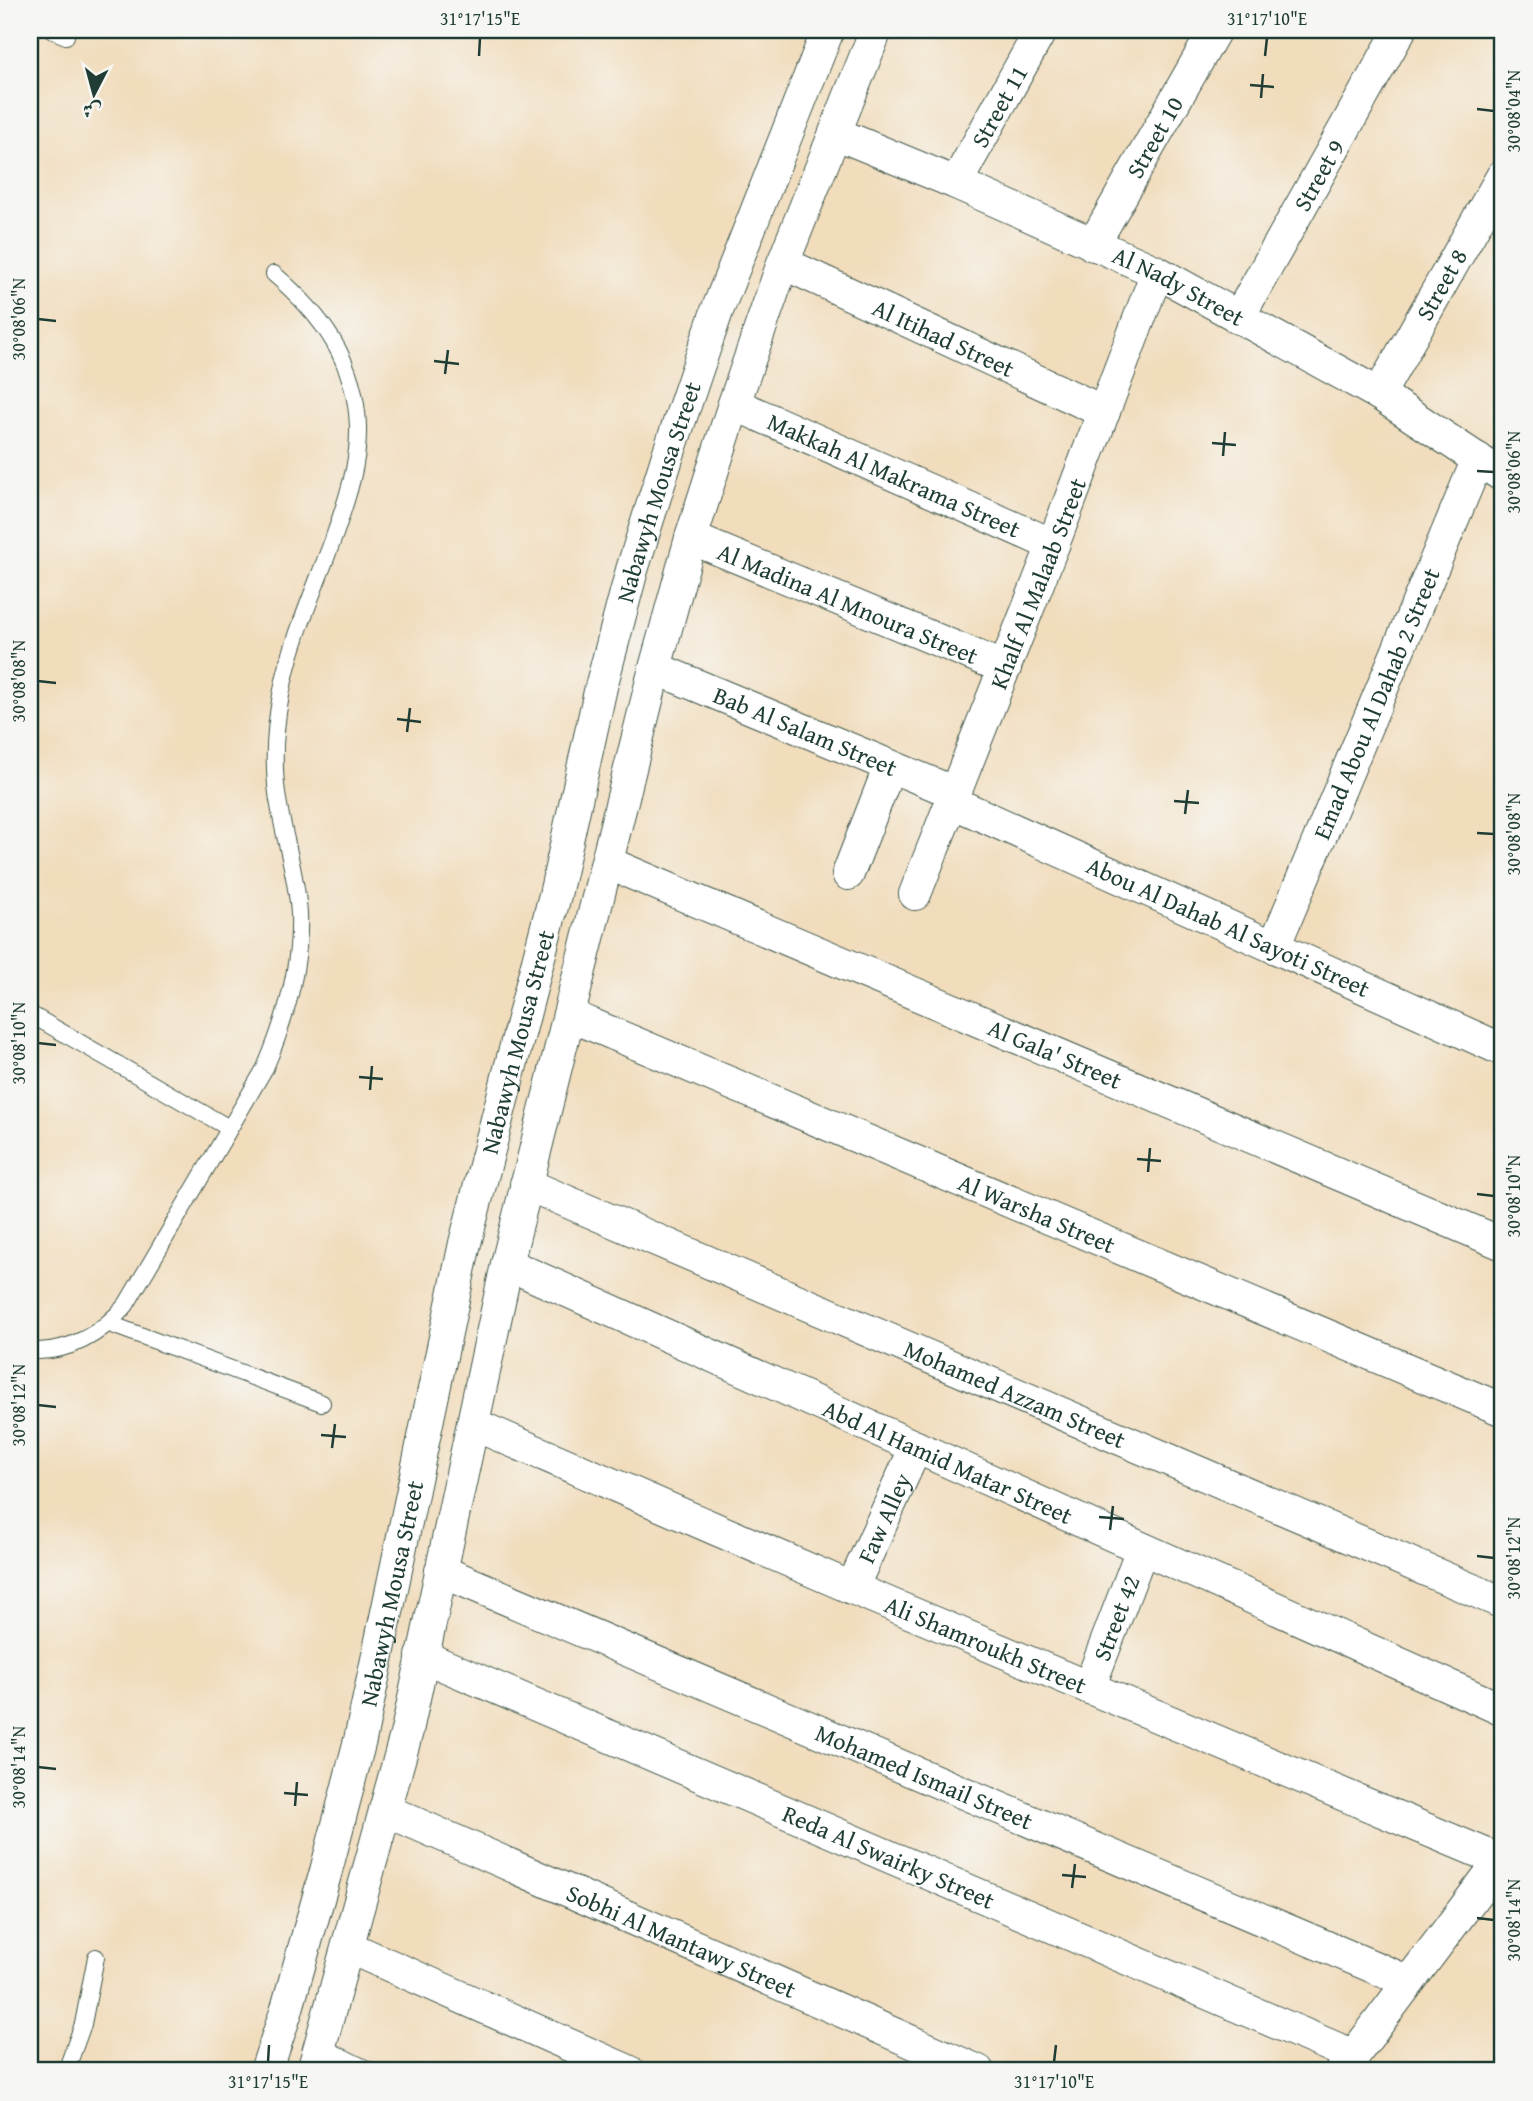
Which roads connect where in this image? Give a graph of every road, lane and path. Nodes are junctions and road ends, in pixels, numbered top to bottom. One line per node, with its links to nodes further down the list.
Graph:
1 (828, 30): 56 (street, Nabawyh Mousa Street)
2 (876, 30): 6 (street, Nabawyh Mousa Street)
3 (1041, 30): 8 (street, Street 11)
4 (1216, 30): 9 (street, Street 10)
5 (1400, 30): 13 (street, Street 9)
6 (835, 133): 8 (street, Al Nady Street); 10 (street, Nabawyh Mousa Street)
7 (1503, 175): 14 (street, Street 8)
8 (956, 183): 9 (street, Al Nady Street)
9 (1093, 245): 11 (street, Al Nady Street)
10 (783, 263): 15 (street, Nabawyh Mousa Street); 16 (street, Al Itihad Street)
11 (1157, 272): 13 (street, Al Nady Street); 16 (street, Khalf Al Malaab Street)
12 (274, 275): 31 (lane)
13 (1238, 318): 14 (street, Al Nady Street)
14 (1379, 394): 17 (street, Al Nady Street)
15 (734, 404): 18 (street, Nabawyh Mousa Street); 19 (street, Makkah Al Makrama Street)
16 (1104, 412): 19 (street, Khalf Al Malaab Street)
17 (1491, 467): 27 (street, Emad Abou Al Dahab 2 Street)
18 (691, 538): 20 (street, Nabawyh Mousa Street); 21 (street, Al Madina Al Mnoura Street)
19 (1054, 545): 21 (street, Khalf Al Malaab Street)
20 (655, 668): 22 (street, Bab Al Salam Street); 24 (street, Nabawyh Mousa Street)
21 (1005, 668): 23 (street, Khalf Al Malaab Street)
22 (890, 766): 23 (street, Bab Al Salam Street); 25 (street)
23 (954, 798): 26 (street, Khalf Al Malaab Street); 27 (street, Abou Al Dahab Al Sayoti Street)
24 (608, 863): 29 (street, Nabawyh Mousa Street); 33 (street, Al Gala' Street)
25 (848, 874)
26 (915, 894)
27 (1275, 947): 30 (street, Abou Al Dahab Al Sayoti Street)
28 (30, 1014): 31 (lane)
29 (569, 1015): 32 (street, Nabawyh Mousa Street); 38 (street, Al Warsha Street)
30 (1503, 1049)
31 (229, 1128): 35 (lane)
32 (526, 1184): 34 (street, Nabawyh Mousa Street); 44 (street, Mohamed Azzam Street)
33 (1503, 1244)
34 (507, 1264): 39 (street, Nabawyh Mousa Street); 40 (street, Abd Al Hamid Matar Street)
35 (110, 1324): 36 (lane); 37 (lane)
36 (30, 1351)
37 (322, 1403)
38 (1503, 1410)
39 (473, 1424): 42 (street, Nabawyh Mousa Street); 43 (street, Ali Shamroukh Street)
40 (916, 1447): 41 (street, Abd Al Hamid Matar Street); 43 (street, Faw Alley)
41 (1142, 1549): 46 (street, Street 42); 47 (street, Abd Al Hamid Matar Street)
42 (441, 1572): 45 (street, Nabawyh Mousa Street); 52 (street, Mohamed Ismail Street)
43 (852, 1588): 46 (street, Ali Shamroukh Street)
44 (1503, 1603)
45 (422, 1656): 48 (street, Nabawyh Mousa Street); 54 (street, Reda Al Swairky Street)
46 (1090, 1688): 49 (street, Ali Shamroukh Street)
47 (1503, 1710)
48 (385, 1810): 50 (street, Nabawyh Mousa Street); 59 (street, Sobhi Al Mantawy Street)
49 (1501, 1859): 52 (street)
50 (348, 1947): 53 (street, Nabawyh Mousa Street); 58 (street)
51 (96, 1957): 55 (lane)
52 (1409, 1982): 54 (street)
53 (317, 2059): 57 (lane)
54 (1348, 2064)
55 (66, 2071)
56 (266, 2071)
57 (371, 2071)
58 (628, 2071)
59 (978, 2071)

